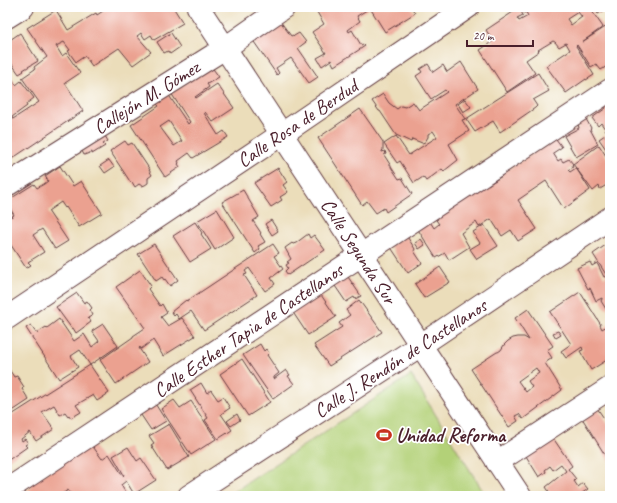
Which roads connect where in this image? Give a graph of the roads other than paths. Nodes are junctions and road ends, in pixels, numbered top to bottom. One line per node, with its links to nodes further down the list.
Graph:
1 (23, 7): 5 (street)
2 (198, 7): 6 (street, Calle Segunda Sur)
3 (284, 7): 6 (street, Callejón M. Gómez)
4 (468, 7): 8 (street, Calle Rosa de Berdud)
5 (7, 17)
6 (225, 48): 8 (street, Calle Segunda Sur); 9 (street, Callejón M. Gómez)
7 (610, 90): 11 (street, Calle Esther Tapia de Castellanos)
8 (282, 134): 11 (street, Calle Segunda Sur); 12 (street, Calle Rosa de Berdud)
9 (7, 185)
10 (610, 218): 13 (street, Calle J. Rendón de Castellanos)
11 (361, 255): 13 (street, Calle Segunda Sur); 16 (street, Calle Esther Tapia de Castellanos)
12 (7, 318)
13 (421, 345): 15 (street, Calle Segunda Sur); 17 (street, Calle J. Rendón de Castellanos)
14 (610, 388): 15 (street)
15 (497, 462): 18 (street, Calle Segunda Sur)
16 (7, 490)
17 (189, 496)
18 (520, 496)

